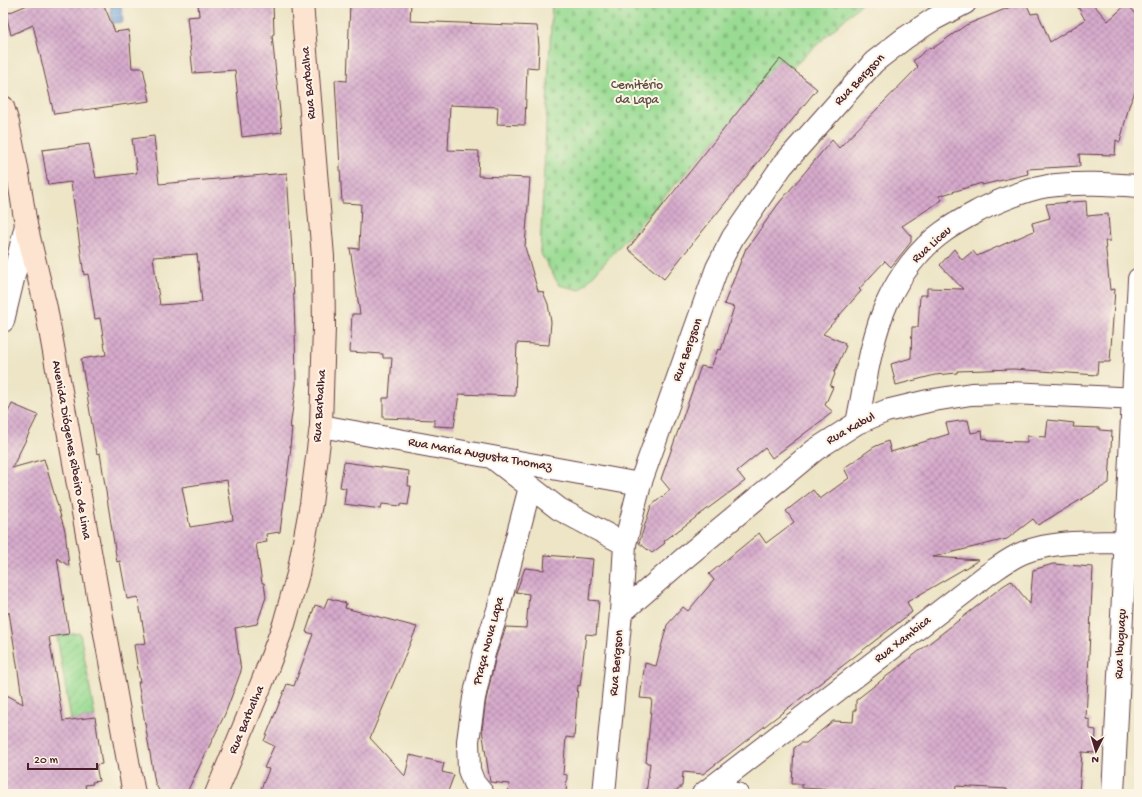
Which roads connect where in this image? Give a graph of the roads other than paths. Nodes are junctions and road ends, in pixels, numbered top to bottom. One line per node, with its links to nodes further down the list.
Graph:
1 (302, 3): 10 (main road, Rua Barbalha)
2 (965, 3): 12 (street, Rua Bergson)
3 (3, 106): 5 (main road, Avenida Diógenes Ribeiro de Lima)
4 (1139, 186): 9 (street, Rua Liceu)
5 (26, 225): 7 (street); 19 (main road, Avenida Diógenes Ribeiro de Lima)
6 (1139, 279): 8 (street, Rua Ibuguaçu)
7 (3, 322)
8 (1136, 399): 9 (street, Rua Kabul); 14 (street, Rua Ibuguaçu)
9 (857, 423): 16 (street, Rua Kabul)
10 (321, 426): 11 (street, Rua Maria Augusta Thomaz); 20 (main road, Rua Barbalha)
11 (490, 456): 12 (street, Rua Maria Augusta Thomaz); 13 (street)
12 (640, 484): 15 (street, Rua Bergson)
13 (530, 487): 15 (street); 21 (street, Praça Nova Lapa)
14 (1126, 542): 17 (street, Rua Ibuguaçu); 18 (street, Rua Xambica)
15 (625, 544): 16 (street, Rua Bergson)
16 (622, 613): 22 (street, Rua Bergson)
17 (1131, 617): 24 (street, Rua Ibuguaçu)
18 (706, 791): 23 (street)
19 (134, 794)
20 (216, 794)
21 (482, 794)
22 (604, 794)
23 (737, 794)
24 (1113, 794)

